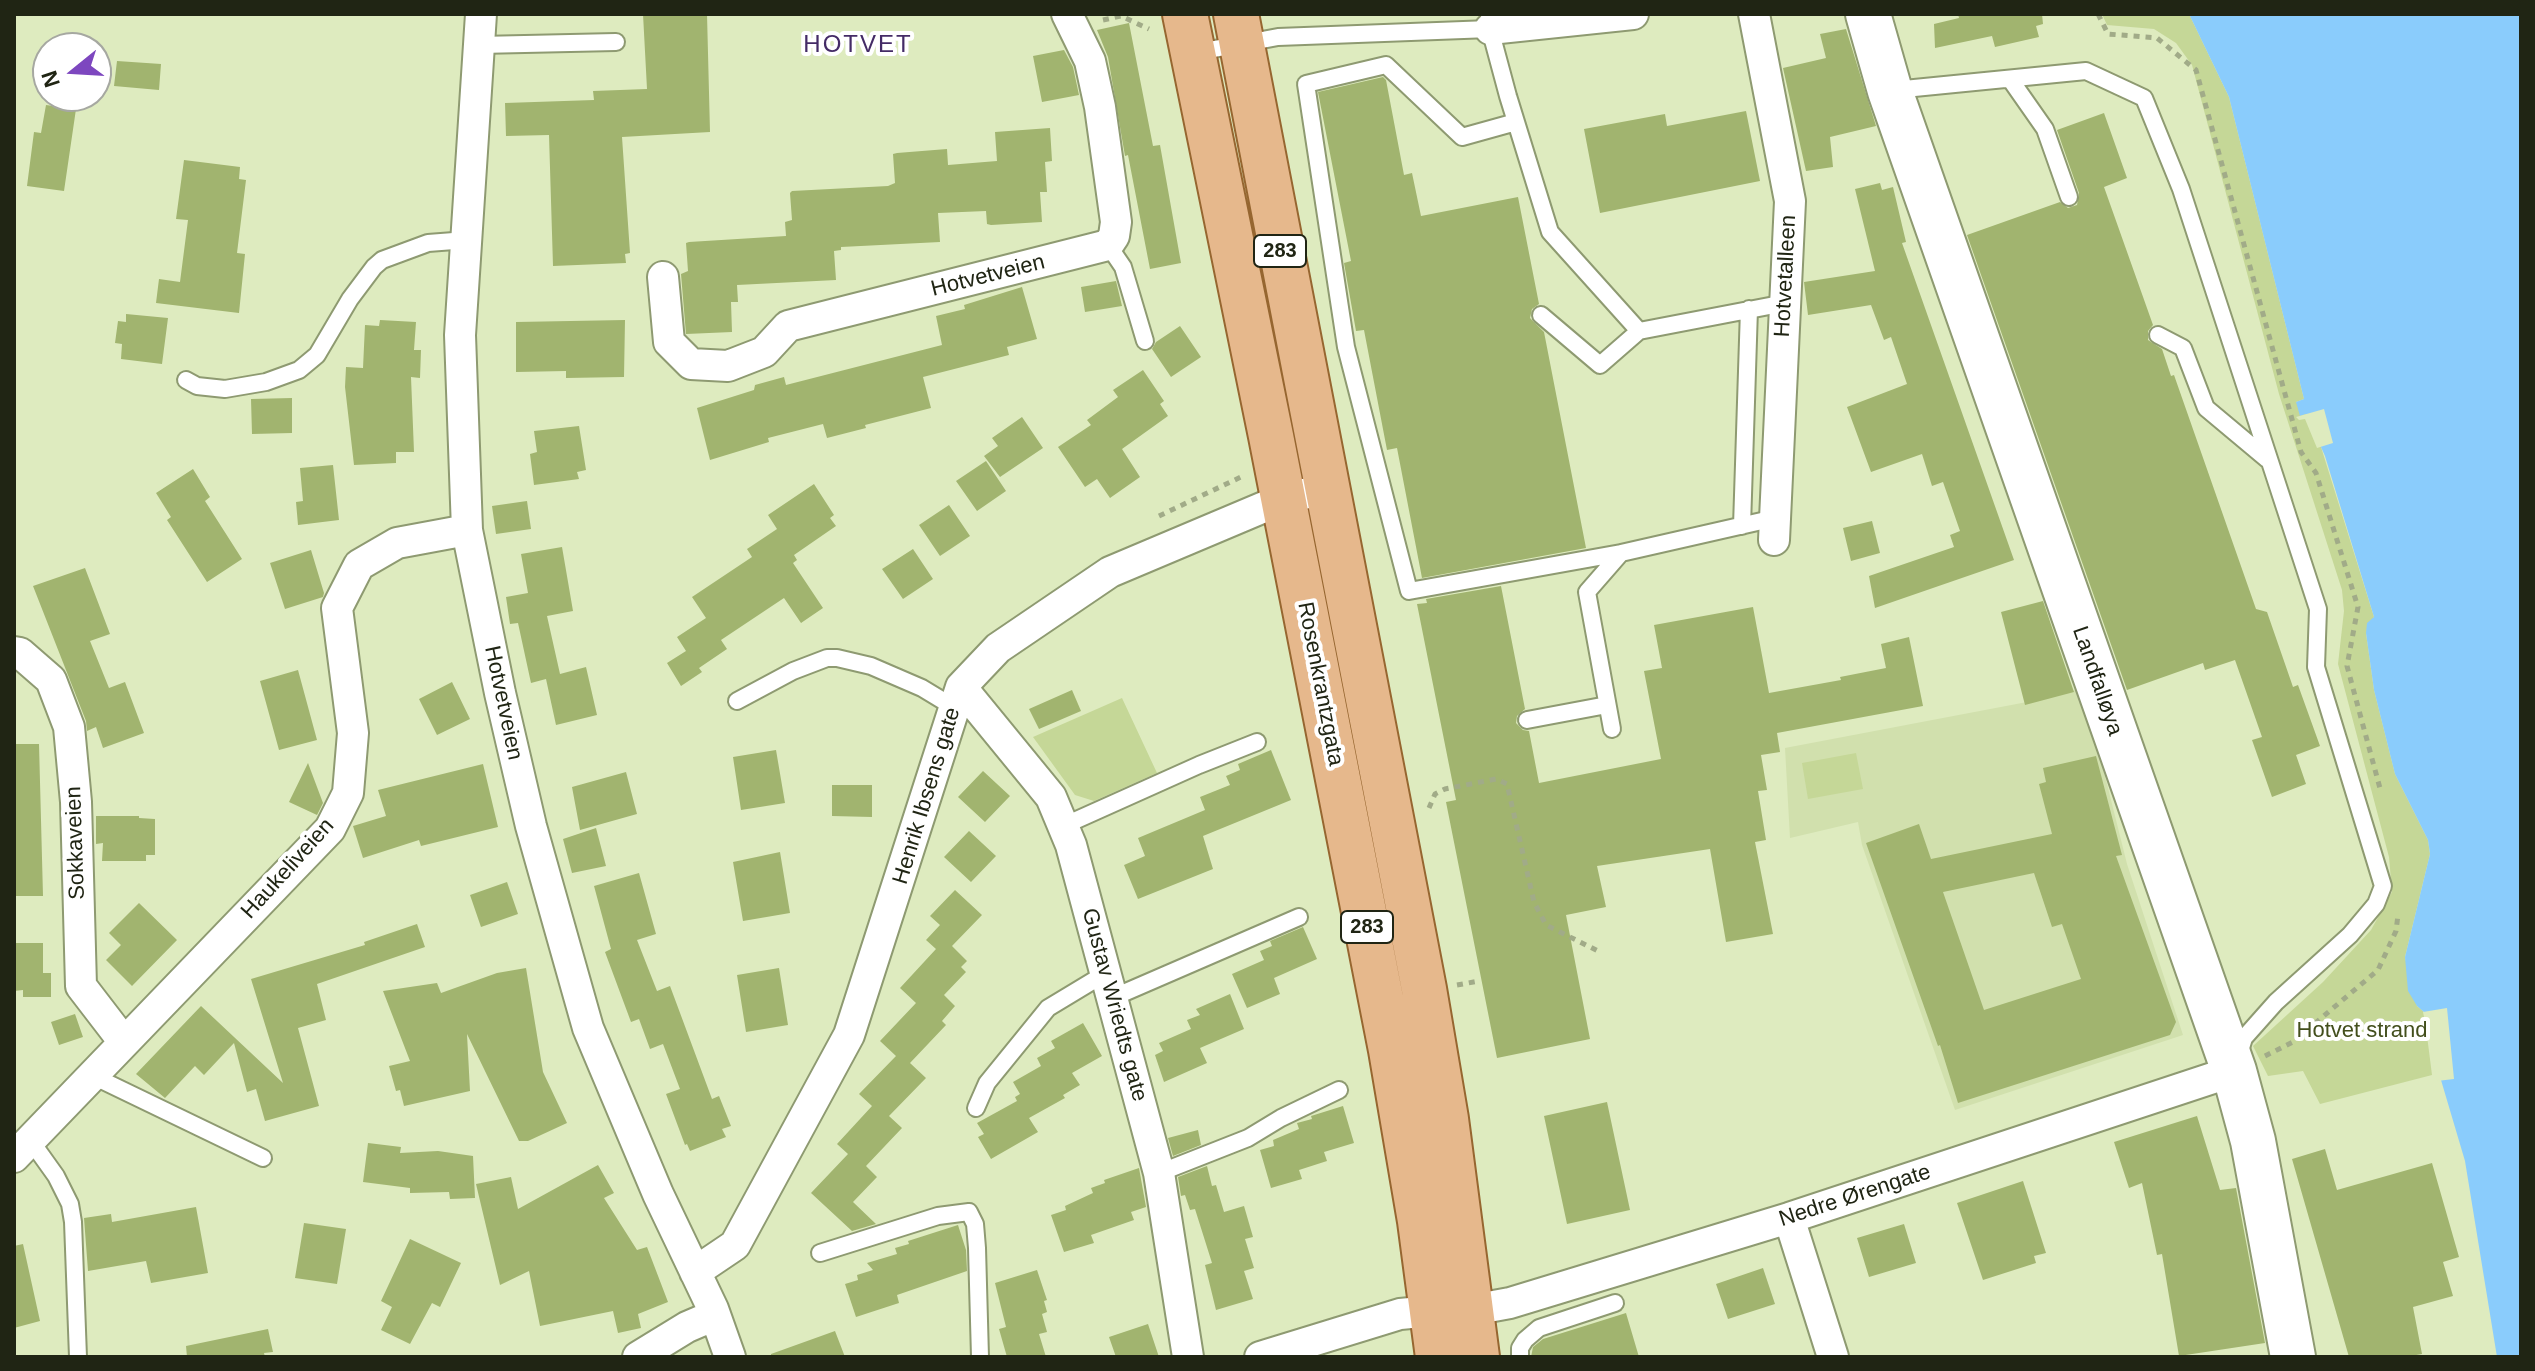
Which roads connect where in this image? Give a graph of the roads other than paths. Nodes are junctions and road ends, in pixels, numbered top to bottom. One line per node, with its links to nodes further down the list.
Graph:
1 (481, 14): 10 (street, Hotvetveien)
2 (1633, 14): 6 (street)
3 (1754, 14): 18 (street, Hotvetalleen)
4 (1868, 14): 12 (main road, Landfalløya)
5 (1071, 20): 16 (street)
6 (1489, 21): 7 (lane); 13 (lane)
7 (1238, 29): 8 (lane); 26 (main road, Rosenkrantzgata / 283)
8 (1176, 32): 27 (main road, Rosenkrantzgata / 283)
9 (616, 42): 10 (lane)
10 (479, 45): 15 (street, Hotvetveien)
11 (2010, 79): 12 (lane); 14 (lane); 25 (lane)
12 (1890, 91): 43 (main road, Landfalløya)
13 (1516, 122): 21 (lane); 31 (lane)
14 (2069, 197)
15 (467, 240): 24 (lane); 30 (street, Hotvetveien)
16 (1108, 245): 17 (street, Hotvetveien); 23 (lane)
17 (663, 277)
18 (1785, 303): 19 (lane); 29 (street, Hotvetalleen)
19 (1749, 309): 21 (lane); 28 (lane)
20 (1541, 315): 21 (lane)
21 (1639, 331)
22 (2158, 335): 25 (lane)
23 (1145, 341)
24 (186, 380)
25 (2268, 460): 43 (lane)
26 (1329, 488): 27 (street, Henrik Ibsens gate); 54 (main road, Rosenkrantzgata / 283)
27 (1283, 499): 33 (street, Henrik Ibsens gate); 54 (main road, Rosenkrantzgata / 283)
28 (1742, 526): 29 (lane); 31 (lane)
29 (1774, 529)
30 (467, 530): 42 (street, Haukeliveien); 51 (street, Hotvetveien)
31 (1621, 553): 35 (lane)
32 (14, 652): 42 (street, Sokkaveien)
33 (958, 697): 34 (lane); 39 (street, Gustav Wriedts gate); 51 (street, Henrik Ibsens gate)
34 (737, 701)
35 (1607, 705): 36 (lane); 37 (lane)
36 (1527, 720)
37 (1612, 729)
38 (1257, 742): 39 (lane)
39 (1063, 826): 41 (street, Gustav Wriedts gate)
40 (1299, 917): 41 (lane)
41 (1109, 986): 45 (lane); 48 (street, Gustav Wriedts gate)
42 (107, 1060): 46 (street, Haukeliveien); 47 (lane)
43 (2234, 1071): 49 (street, Nedre Ørengate); 67 (main road, Landfalløya)
44 (1339, 1090): 48 (lane)
45 (976, 1108)
46 (22, 1149): 57 (lane)
47 (263, 1158)
48 (1159, 1173): 61 (street, Gustav Wriedts gate)
49 (1789, 1218): 52 (street, Nedre Ørengate); 66 (street)
50 (820, 1253): 60 (lane)
51 (695, 1272): 55 (street, Hotvetveien)
52 (1555, 1289): 54 (street, Nedre Ørengate); 56 (lane)
53 (1615, 1303): 56 (lane)
54 (1452, 1310): 62 (street, Nedre Ørengate); 63 (main road, Rosenkrantzgata / 283); 64 (main road, Rosenkrantzgata / 283)
55 (715, 1315): 58 (street); 59 (street, Hotvetveien)
56 (1563, 1320): 65 (lane)
57 (78, 1357)
58 (638, 1357)
59 (730, 1357)
60 (980, 1357)
61 (1188, 1357)
62 (1260, 1357)
63 (1438, 1357)
64 (1477, 1357)
65 (1520, 1357)
66 (1833, 1357)
67 (2293, 1357)

